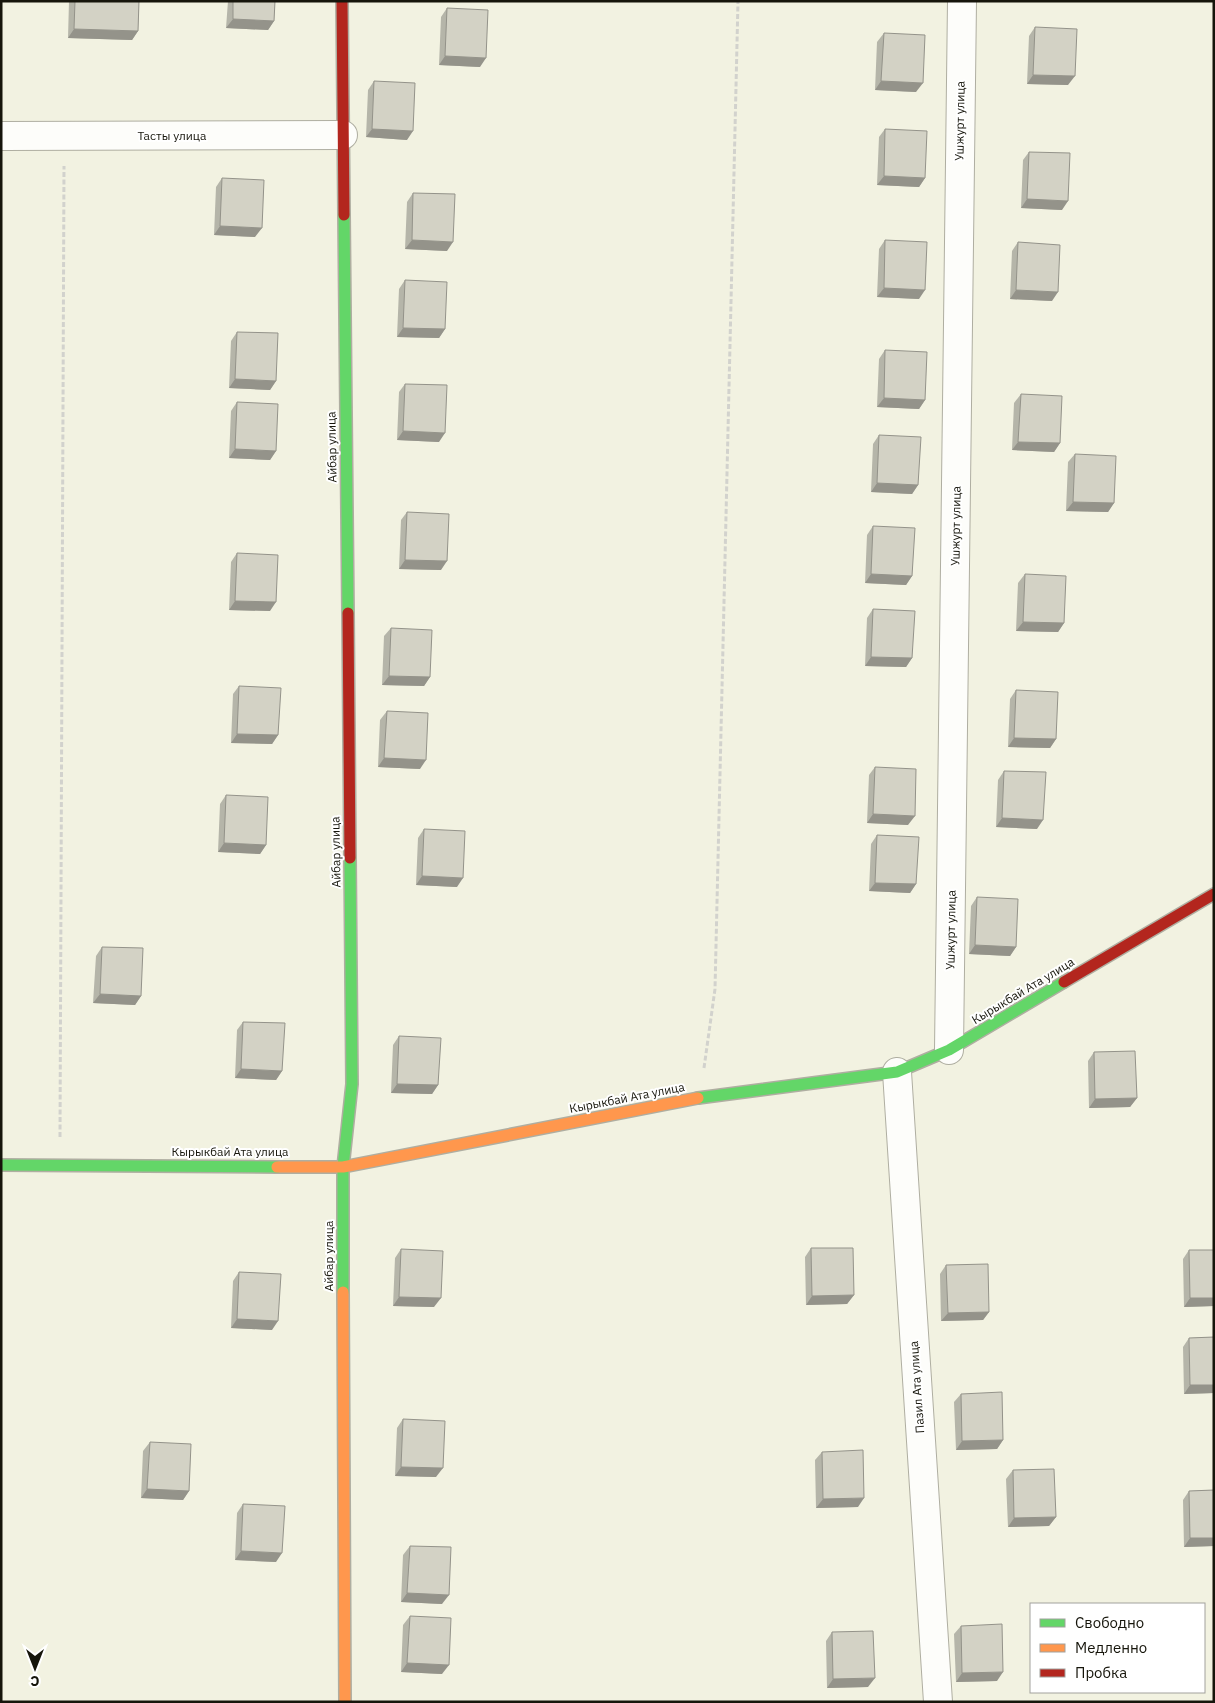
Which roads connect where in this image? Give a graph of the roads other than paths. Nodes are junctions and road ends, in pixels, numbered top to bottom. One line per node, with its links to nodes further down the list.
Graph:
1 (342, 1): 3 (street, Айбар улица)
2 (962, 1): 6 (street, Ушжурт улица)
3 (342, 135): 4 (street, Тасты улица); 9 (street, Айбар улица)
4 (1, 136)
5 (1213, 897): 6 (street, Кырыкбай Ата улица)
6 (949, 1050): 7 (street, Кырыкбай Ата улица)
7 (897, 1072): 9 (street, Кырыкбай Ата улица); 11 (street, Пазил Ата улица)
8 (1, 1165): 9 (street, Кырыкбай Ата улица)
9 (342, 1167): 10 (street, Айбар улица)
10 (345, 1702)
11 (938, 1702)

